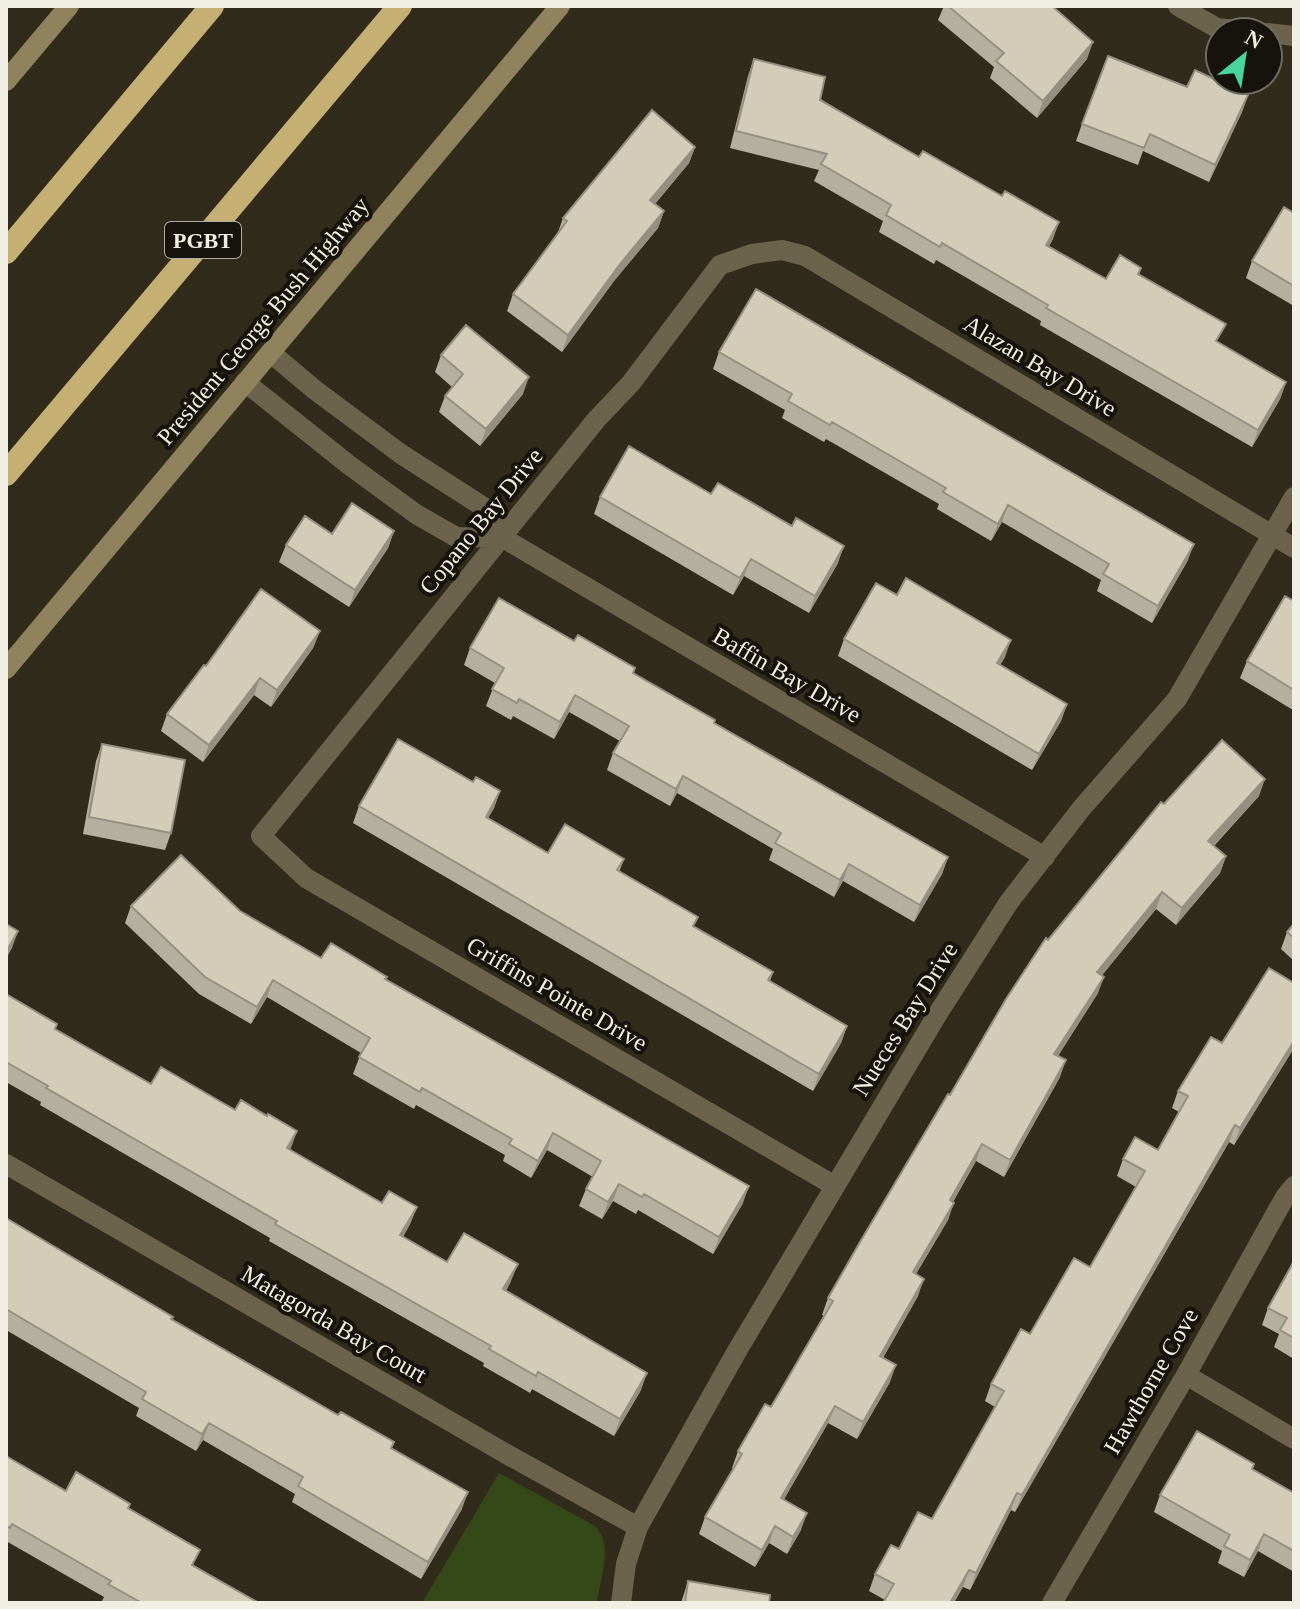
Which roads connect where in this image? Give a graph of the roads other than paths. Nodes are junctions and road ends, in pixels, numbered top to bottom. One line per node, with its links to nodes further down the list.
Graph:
1 (69, 6): 7 (main road)
2 (212, 6): 8 (highway)
3 (400, 6): 12 (highway, PGBT)
4 (560, 6): 10 (main road, President George Bush Highway)
5 (1178, 6): 6 (street)
6 (1204, 21)
7 (6, 81)
8 (6, 252)
9 (752, 254): 14 (street, Alazan Bay Drive); 15 (street, Copano Bay Drive)
10 (271, 353): 11 (main road, President George Bush Highway); 15 (street, Baffin Bay Drive)
11 (245, 382): 15 (street, Baffin Bay Drive); 17 (main road, President George Bush Highway)
12 (6, 474)
13 (1294, 497): 14 (street, Nueces Bay Drive)
14 (1271, 535): 16 (street, Alazan Bay Drive); 19 (street, Nueces Bay Drive)
15 (503, 538): 18 (street, Copano Bay Drive); 19 (street, Baffin Bay Drive)
16 (1294, 548)
17 (6, 669)
18 (261, 836): 21 (street, Griffins Pointe Drive)
19 (1045, 857): 21 (street, Nueces Bay Drive)
20 (6, 1164): 25 (street, Matagorda Bay Court)
21 (835, 1186): 25 (street, Nueces Bay Drive)
22 (1294, 1186): 23 (street, Hawthorne Cove)
23 (1186, 1375): 24 (street); 27 (street, Hawthorne Cove)
24 (1294, 1439)
25 (638, 1527): 26 (street, Nueces Bay Drive)
26 (621, 1603)
27 (1052, 1603)

